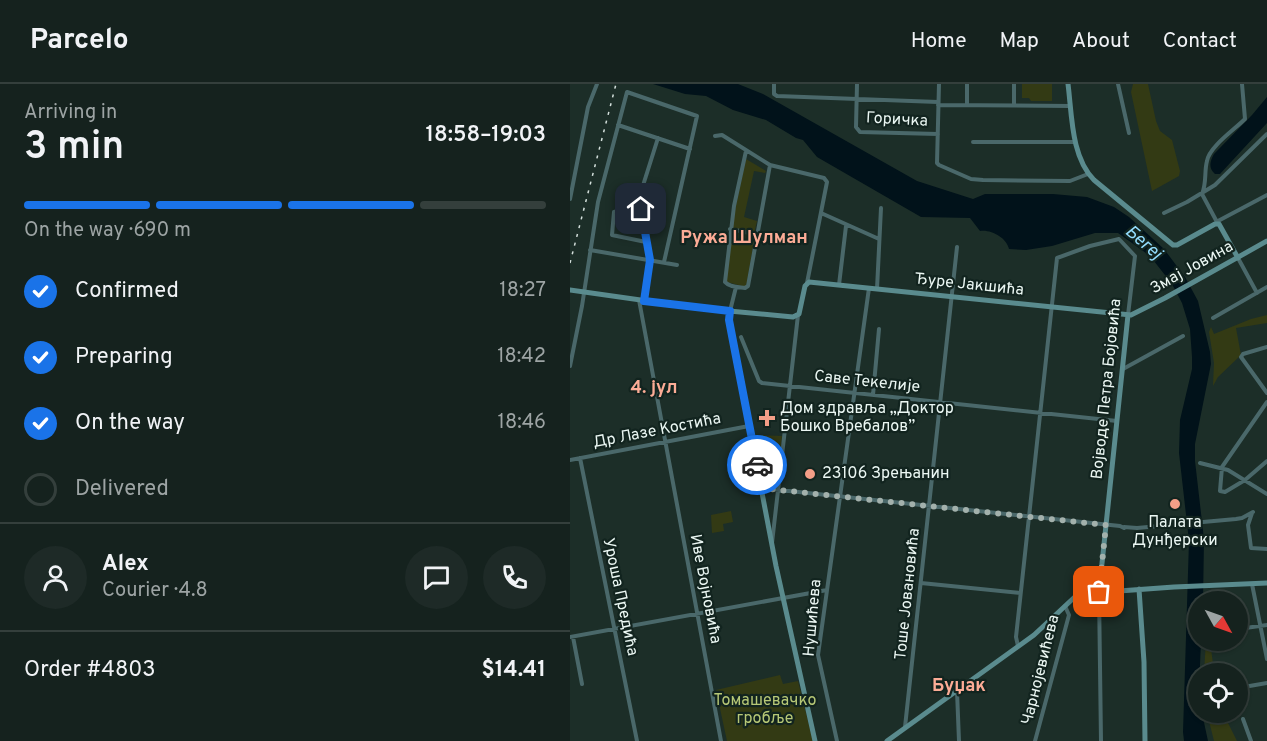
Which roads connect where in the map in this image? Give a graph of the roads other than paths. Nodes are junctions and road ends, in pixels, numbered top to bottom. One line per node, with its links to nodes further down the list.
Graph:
1 (597, 84): 31 (street)
2 (774, 84): 10 (street)
3 (857, 84): 10 (street)
4 (939, 84): 11 (street)
5 (968, 84): 12 (street)
6 (1014, 84): 13 (street)
7 (1068, 84): 14 (street)
8 (1118, 84): 16 (street)
9 (1242, 84): 27 (street)
10 (857, 99): 11 (street); 17 (street, Горичка)
11 (938, 104): 12 (street); 17 (street)
12 (967, 105): 13 (street)
13 (1014, 105): 14 (street)
14 (1071, 106): 22 (street)
15 (618, 125): 20 (street); 23 (street); 45 (street)
16 (1129, 133)
17 (938, 134): 26 (street)
18 (1267, 134): 28 (street)
19 (715, 136): 24 (street)
20 (658, 138): 23 (street); 42 (street)
21 (973, 142): 22 (street)
22 (1076, 142): 26 (street)
23 (690, 149): 48 (street)
24 (746, 151): 25 (street); 38 (street)
25 (770, 165): 34 (street); 39 (street)
26 (1088, 174): 36 (street)
27 (1206, 179): 28 (street); 29 (street)
28 (1215, 185): 29 (street)
29 (1202, 194): 35 (street); 36 (street)
30 (1267, 195): 36 (street)
31 (570, 199)
32 (881, 208): 40 (street)
33 (625, 209): 42 (street)
34 (822, 213): 37 (street); 50 (street)
35 (1164, 213)
36 (1218, 222): 46 (street)
37 (846, 226): 40 (street); 51 (street)
38 (730, 229): 39 (street); 52 (street)
39 (757, 236): 43 (street); 52 (street)
40 (879, 239): 55 (street)
41 (1267, 241): 46 (street, Змај Јовина)
42 (646, 242): 47 (street)
43 (794, 242)
44 (957, 247): 59 (street, Тоше Јовановића)
45 (590, 250): 47 (street); 57 (street)
46 (1238, 258): 58 (street); 64 (street, Змај Јовина)
47 (650, 260): 48 (street); 60 (street, Иве Војновића)
48 (664, 262): 49 (street)
49 (677, 265)
50 (807, 283): 51 (street, Ђуре Јакшића); 63 (street)
51 (839, 285): 54 (street, Ђуре Јакшића)
52 (736, 287): 62 (street)
53 (1267, 287): 58 (street)
54 (869, 288): 55 (street, Ђуре Јакшића); 73 (street, Нушићева)
55 (877, 289): 59 (street, Ђуре Јакшића)
56 (570, 290): 57 (street)
57 (584, 292): 60 (street); 70 (street)
58 (1257, 293): 65 (street)
59 (951, 297): 61 (street, Ђуре Јакшића); 76 (street, Тоше Јовановића)
60 (641, 301): 62 (street); 81 (street, Иве Војновића)
61 (1051, 307): 64 (street, Ђуре Јакшића); 64 (street, Војводе Петра Бојовића); 78 (street)
62 (730, 311): 63 (street); 80 (street)
63 (798, 315): 72 (street)
64 (1128, 315): 71 (street, Војводе Петра Бојовића)
65 (1213, 318)
66 (879, 328): 75 (street)
67 (1183, 336): 71 (street)
68 (741, 337): 72 (street, Саве Текелије)
69 (1267, 347): 74 (street)
70 (570, 366)
71 (1123, 369): 79 (street, Војводе Петра Бојовића)
72 (791, 386): 73 (street, Саве Текелије); 89 (street)
73 (854, 393): 75 (street, Саве Текелије); 91 (street, Нушићева)
74 (1267, 393)
75 (873, 395): 76 (street, Саве Текелије)
76 (940, 402): 78 (street, Саве Текелије); 93 (street, Тоше Јовановића)
77 (1267, 402): 86 (street)
78 (1040, 412): 79 (street, Саве Текелије); 94 (street)
79 (1117, 421): 96 (street, Војводе Петра Бојовића)
80 (749, 426): 81 (street, Др Лазе Костића); 88 (street)
81 (665, 442): 82 (street, Др Лазе Костића); 108 (street, Иве Војновића)
82 (580, 458): 83 (street, Др Лазе Костића); 112 (street, Уроша Предића)
83 (570, 460)
84 (1267, 461): 87 (street)
85 (1200, 463): 86 (street)
86 (1222, 467): 87 (street); 87 (street)
87 (1245, 480): 90 (street)
88 (761, 484): 89 (street); 95 (street)
89 (778, 490): 91 (street); 92 (street)
90 (1267, 494)
91 (839, 496): 93 (street); 103 (street, Нушићева)
92 (776, 506): 95 (street); 97 (street)
93 (930, 506): 94 (street); 99 (street, Тоше Јовановића)
94 (1029, 516): 96 (street); 105 (street)
95 (767, 519): 97 (street)
96 (1106, 525): 98 (street); 104 (street, Војводе Петра Бојовића)
97 (772, 544): 106 (street)
98 (1267, 549)
99 (921, 583): 105 (street); 121 (street, Тоше Јовановића)
100 (1267, 583): 101 (street)
101 (1252, 584): 102 (street); 110 (street)
102 (1139, 589): 104 (street); 130 (street)
103 (827, 590): 106 (street); 125 (street, Нушићева)
104 (1099, 592): 107 (street); 129 (street)
105 (1020, 593): 114 (street)
106 (784, 597): 108 (street); 124 (street)
107 (1065, 606): 114 (street); 128 (street, Чарнојевићева)
108 (698, 614): 112 (street); 123 (street, Иве Војновића)
109 (1267, 625): 110 (street)
110 (1259, 626): 111 (street); 115 (street)
111 (1248, 628)
112 (615, 629): 113 (street); 122 (street, Уроша Предића)
113 (572, 637): 117 (street)
114 (1018, 646): 119 (street)
115 (1267, 659)
116 (1267, 683): 118 (street)
117 (582, 684)
118 (1248, 686)
119 (957, 691): 121 (street); 127 (street)
120 (1244, 723): 131 (street)
121 (905, 728): 126 (street)
122 (637, 741)
123 (721, 741)
124 (815, 741)
125 (837, 741)
126 (887, 741)
127 (958, 741)
128 (1035, 741)
129 (1101, 741)
130 (1145, 741)
131 (1251, 741)

